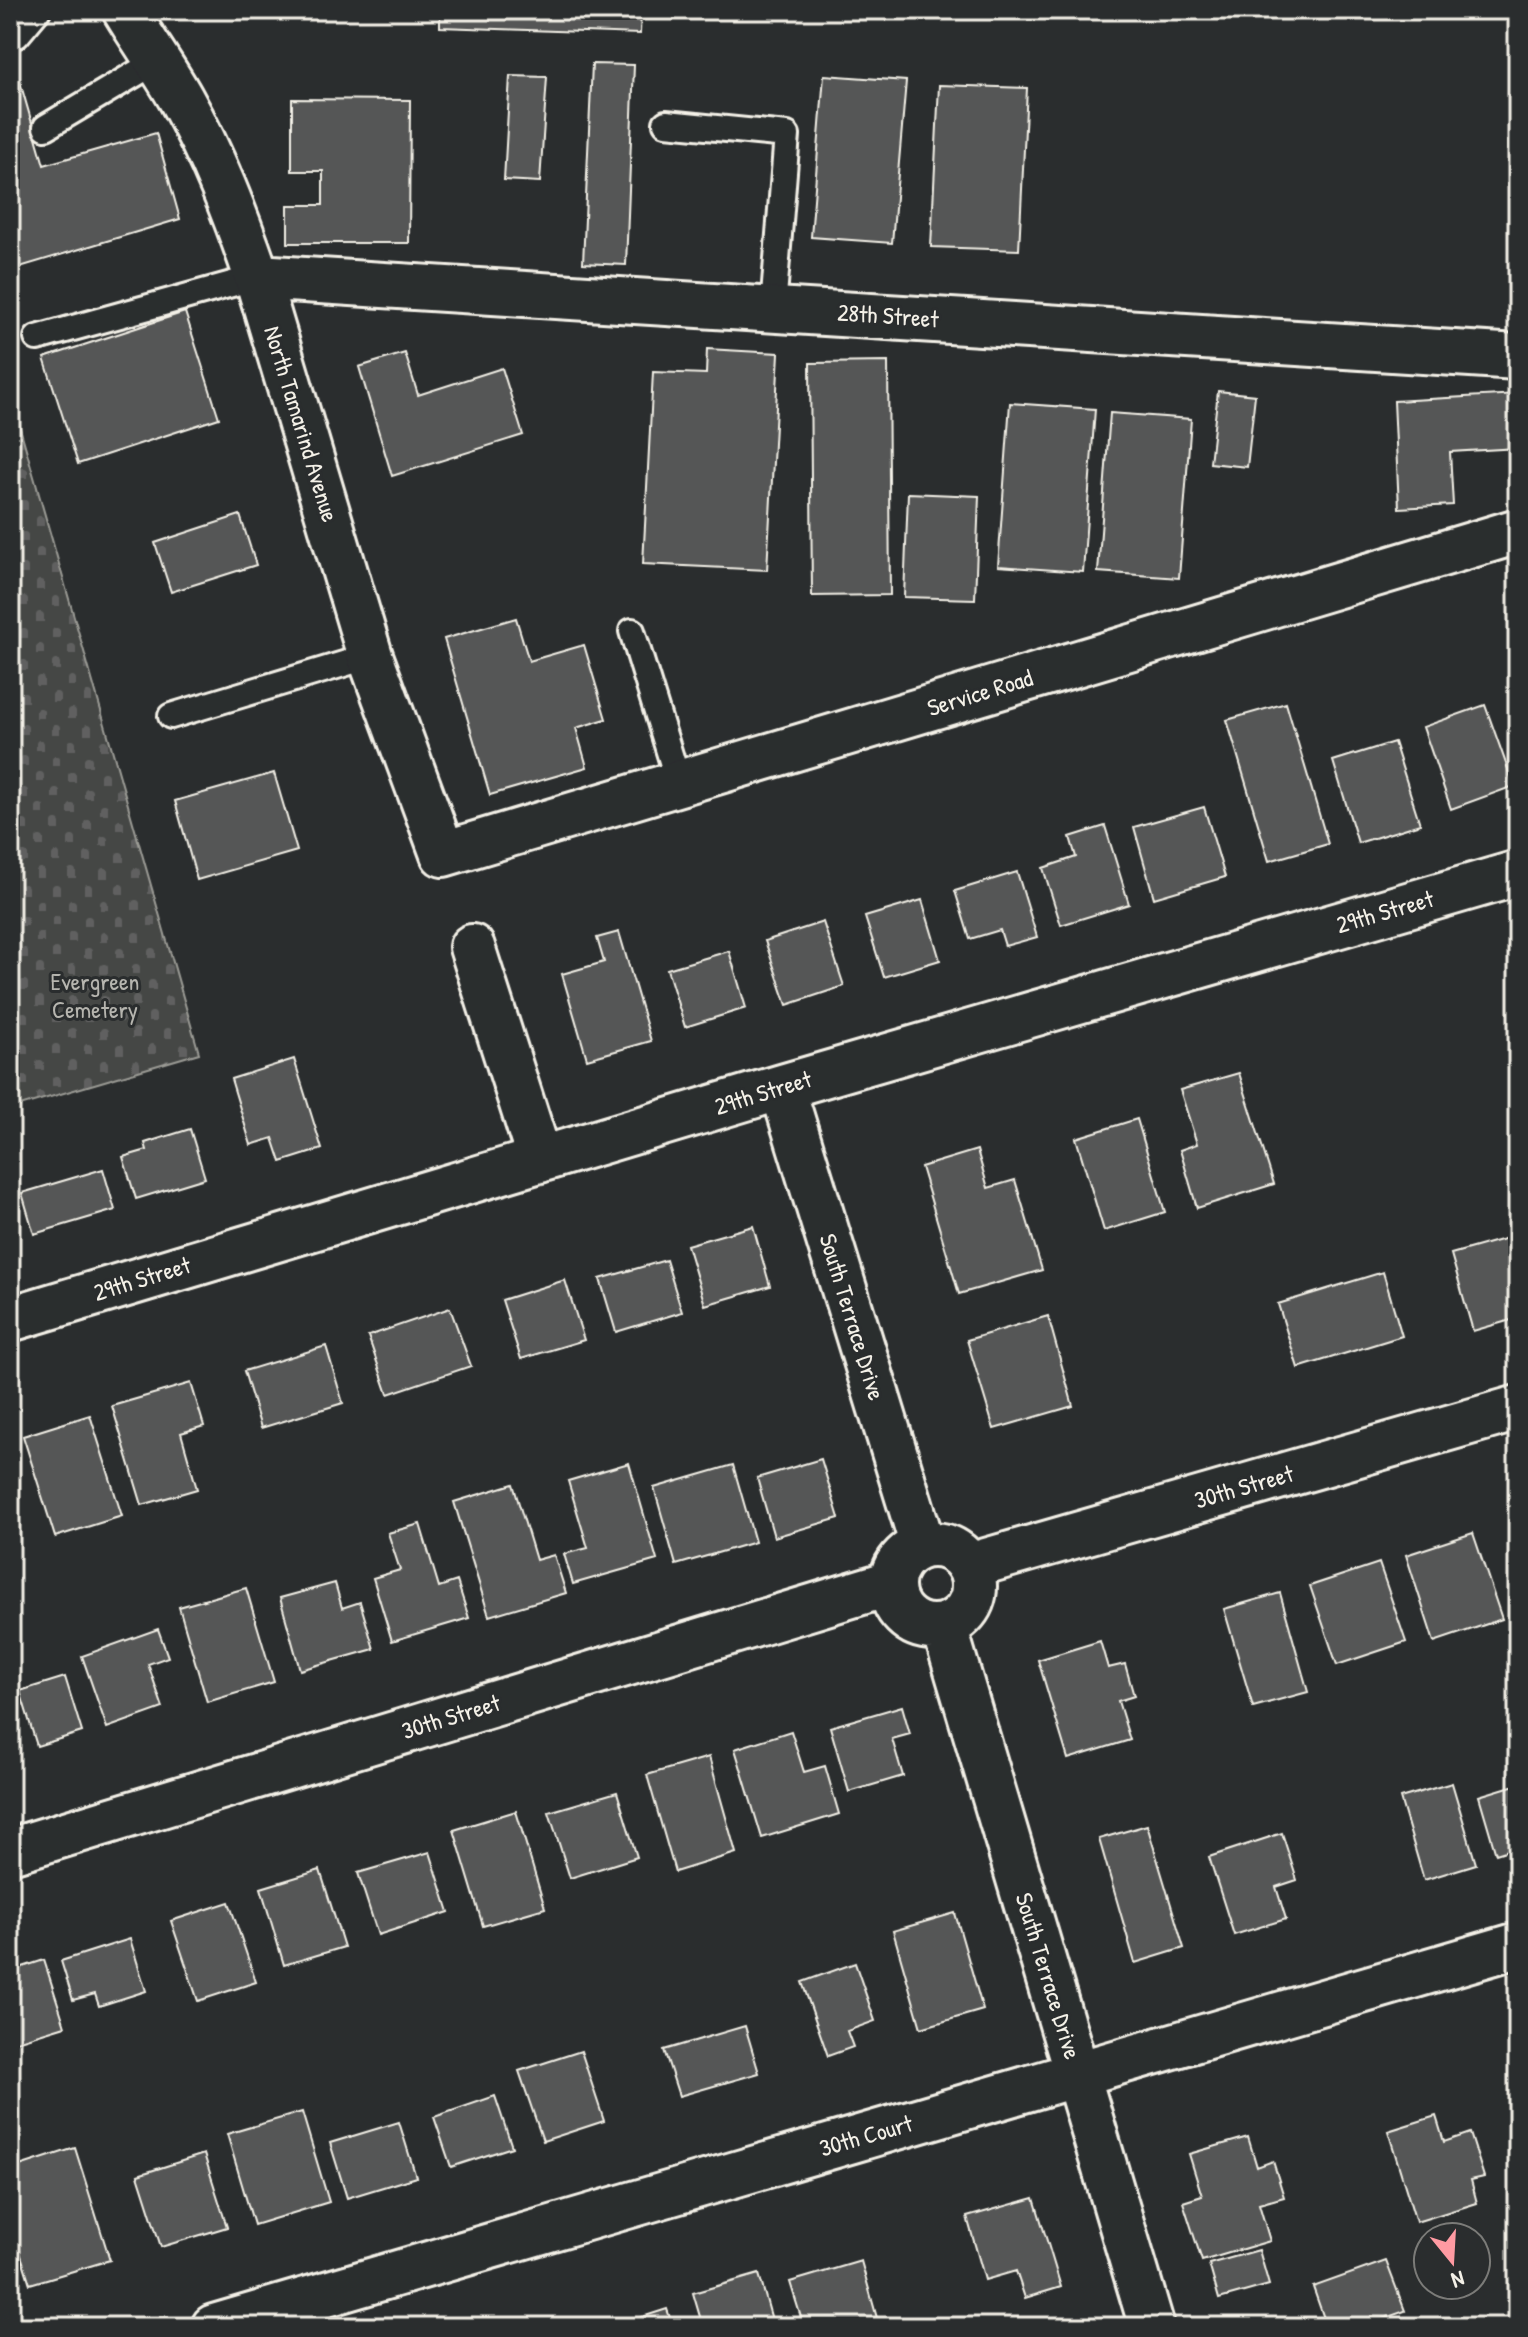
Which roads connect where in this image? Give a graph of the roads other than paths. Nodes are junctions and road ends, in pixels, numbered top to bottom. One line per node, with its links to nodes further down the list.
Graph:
1 (38, 10): 3 (lane)
2 (125, 10): 4 (street, North Tamarind Avenue)
3 (17, 35)
4 (157, 61): 6 (lane); 7 (street, North Tamarind Avenue)
5 (666, 123): 8 (lane)
6 (46, 127)
7 (257, 277): 8 (street, 28th Street); 9 (lane); 13 (street, North Tamarind Avenue)
8 (773, 309): 10 (street, 28th Street)
9 (37, 338)
10 (1518, 357)
11 (1518, 531): 15 (street, Service Road)
12 (632, 631): 15 (lane)
13 (370, 656): 14 (lane); 16 (street, North Tamarind Avenue)
14 (171, 716)
15 (679, 784): 16 (street, Service Road)
16 (443, 854)
17 (1518, 873): 19 (street, 29th Street)
18 (472, 947): 20 (street)
19 (782, 1087): 20 (street, 29th Street); 23 (street, South Terrace Drive)
20 (540, 1160): 21 (street, 29th Street)
21 (10, 1319)
22 (1518, 1408): 24 (street, 30th Street)
23 (923, 1546): 24 (street); 25 (street)
24 (969, 1566): 26 (street)
25 (891, 1583): 26 (street); 27 (street, 30th Street)
26 (944, 1626): 29 (street, South Terrace Drive)
27 (10, 1851)
28 (1518, 1945): 29 (street, 30th Court)
29 (1077, 2074): 30 (street, 30th Court); 31 (street, South Terrace Drive)
30 (214, 2327)
31 (1152, 2327)

